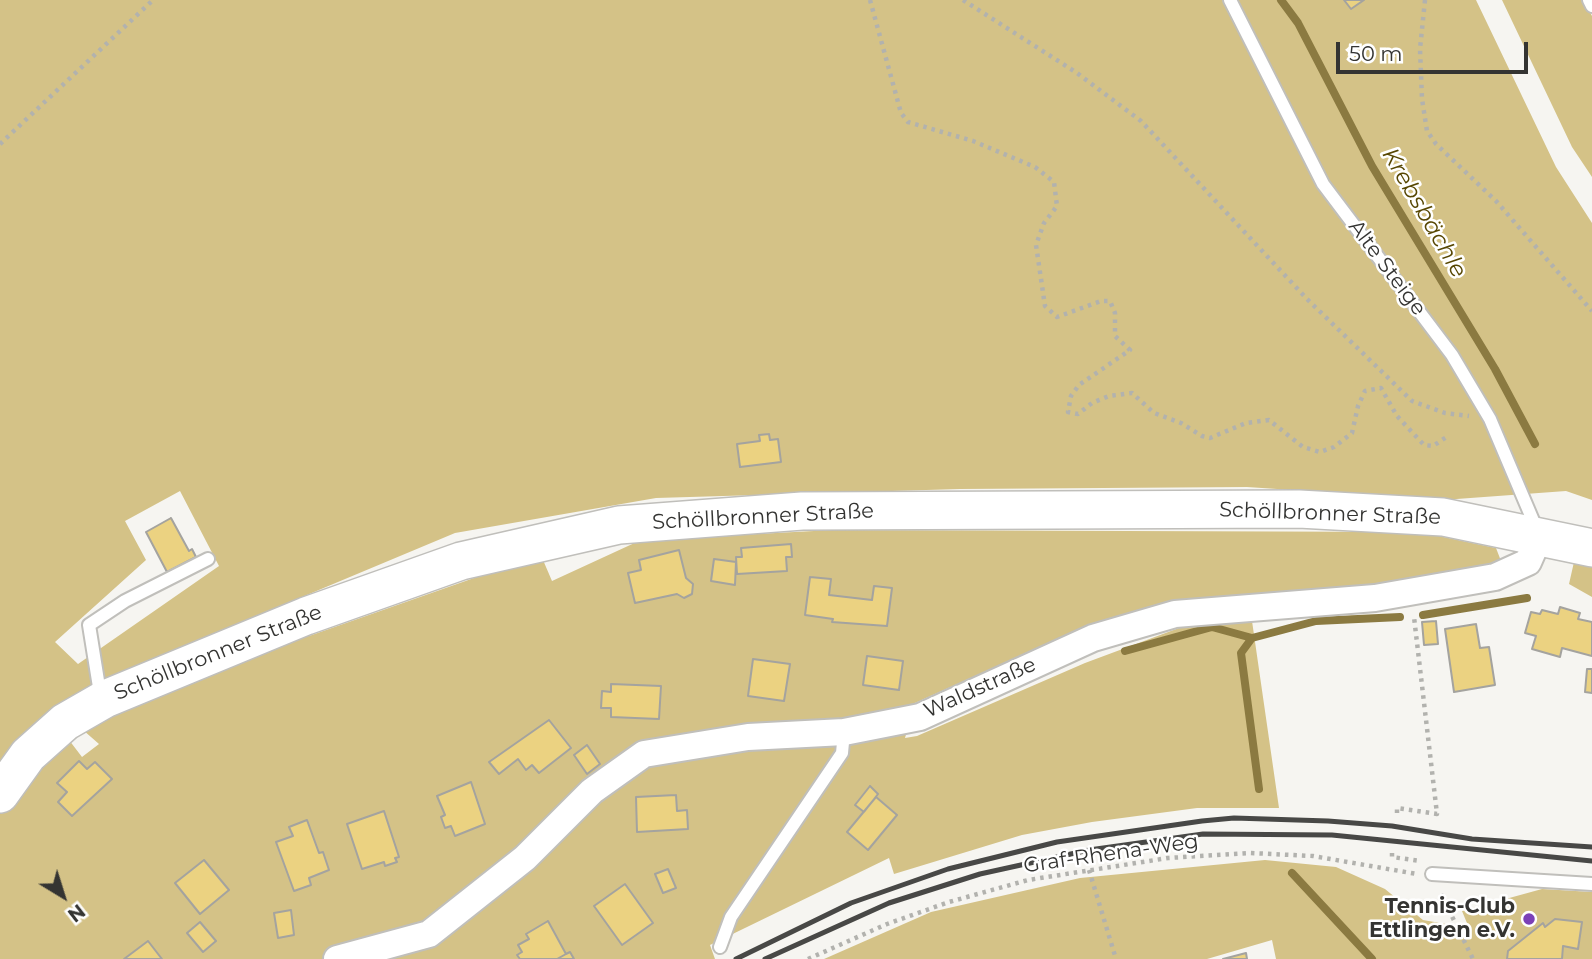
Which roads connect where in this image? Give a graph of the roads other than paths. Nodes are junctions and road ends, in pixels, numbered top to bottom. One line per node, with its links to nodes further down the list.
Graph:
1 (1230, 0): 4 (lane, Alte Steige)
2 (1589, 0): 3 (lane)
3 (1592, 6)
4 (1539, 537): 5 (main road, Schöllbronner Straße); 7 (main road, Schöllbronner Straße); 8 (street, Waldstraße)
5 (1592, 548)
6 (208, 559): 7 (lane)
7 (105, 699): 9 (main road, Schöllbronner Straße)
8 (844, 732): 12 (lane); 13 (street, Waldstraße)
9 (0, 793)
10 (1430, 868): 11 (lane)
11 (1592, 884)
12 (720, 947)
13 (337, 959)

